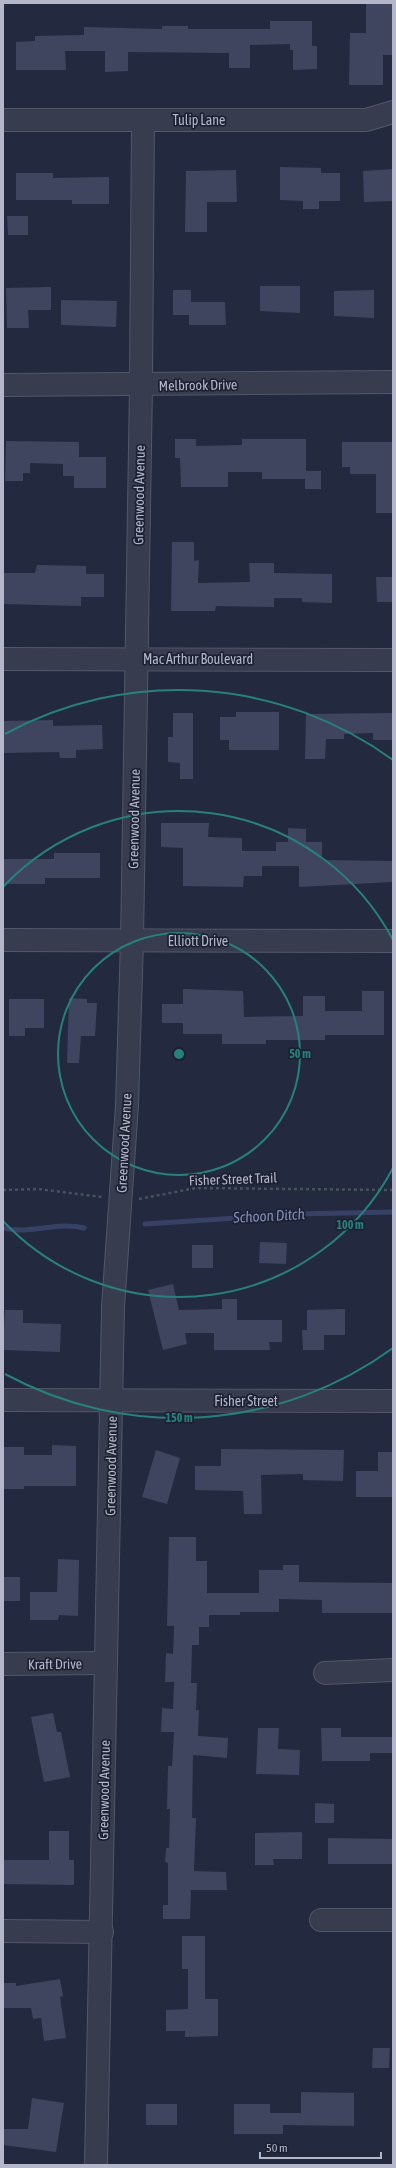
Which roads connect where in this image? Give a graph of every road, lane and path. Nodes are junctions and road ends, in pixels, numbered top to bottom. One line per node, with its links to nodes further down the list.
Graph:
1 (393, 112): 3 (street, Tulip Lane)
2 (3, 120): 3 (street, Tulip Lane)
3 (143, 120): 6 (street, Greenwood Avenue)
4 (393, 382): 6 (street, Melbrook Drive)
5 (3, 385): 6 (street, Melbrook Drive)
6 (141, 385): 7 (street, Greenwood Avenue)
7 (137, 658): 8 (street, Mac Arthur Boulevard); 9 (street, Mac Arthur Boulevard); 11 (street, Greenwood Avenue)
8 (3, 659)
9 (393, 660)
10 (3, 940): 11 (street, Elliott Drive)
11 (132, 941): 12 (street, Elliott Drive); 15 (street, Greenwood Avenue)
12 (393, 941)
13 (3, 1190): 15 (path, Fisher Street Trail)
14 (393, 1190): 15 (path, Fisher Street Trail)
15 (122, 1199): 17 (street, Greenwood Avenue)
16 (3, 1400): 17 (street, Fisher Street)
17 (112, 1400): 18 (street, Fisher Street); 19 (street, Greenwood Avenue)
18 (393, 1401)
19 (106, 1663): 20 (street, Kraft Drive); 26 (street, Greenwood Avenue)
20 (3, 1664)
21 (393, 1670): 22 (street)
22 (325, 1674)
23 (321, 1920): 24 (street)
24 (393, 1920)
25 (3, 1931): 26 (street)
26 (102, 1932): 27 (street, Greenwood Avenue)
27 (96, 2165)

